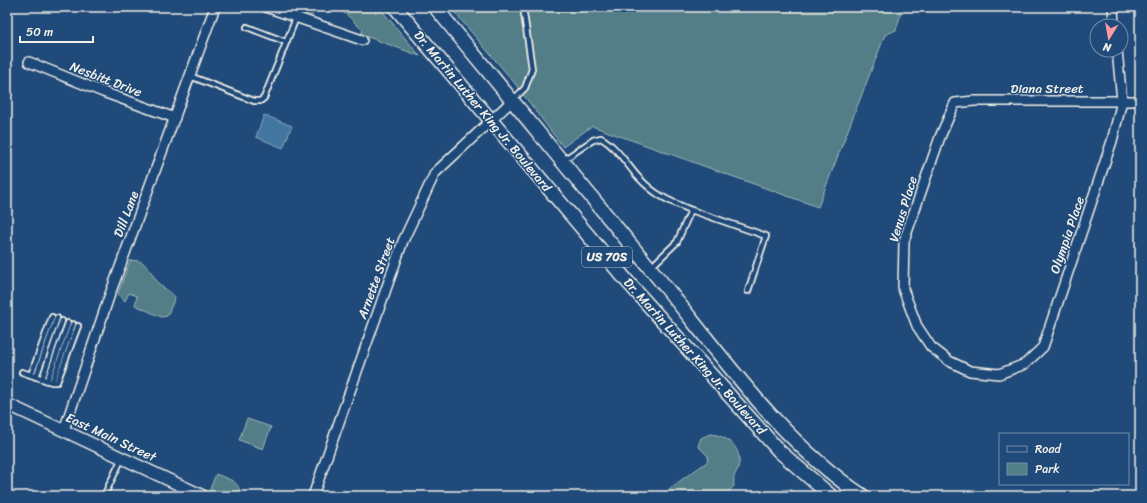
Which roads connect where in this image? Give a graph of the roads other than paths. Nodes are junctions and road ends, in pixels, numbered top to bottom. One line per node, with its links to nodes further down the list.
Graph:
1 (215, 7): 14 (street, Dill Lane)
2 (266, 7): 7 (street)
3 (395, 7): 20 (main road, Dr. Martin Luther King Jr. Boulevard / US 70S)
4 (435, 7): 15 (main road, Dr. Martin Luther King Jr. Boulevard / US 70S)
5 (523, 7): 15 (lane)
6 (1113, 7): 8 (street)
7 (296, 18): 10 (street); 11 (lane)
8 (1114, 18)
9 (247, 27): 11 (lane)
10 (362, 40)
11 (286, 42): 14 (lane)
12 (1118, 58): 17 (street, Olympia Place)
13 (29, 62): 19 (street, Nesbitt Drive)
14 (190, 76): 19 (street, Dill Lane)
15 (513, 100): 20 (street, Arnette Street); 21 (main road, Dr. Martin Luther King Jr. Boulevard / US 70S)
16 (1140, 101): 17 (street, Diana Street)
17 (1122, 102): 18 (street, Diana Street); 29 (street, Olympia Place)
18 (955, 103): 29 (street, Venus Place)
19 (175, 118): 35 (street, Dill Lane)
20 (491, 121): 39 (street, Arnette Street); 40 (main road, Dr. Martin Luther King Jr. Boulevard / US 70S)
21 (562, 161): 22 (lane); 23 (main road, Dr. Martin Luther King Jr. Boulevard / US 70S)
22 (691, 210): 23 (lane); 24 (lane)
23 (649, 268): 41 (main road, Dr. Martin Luther King Jr. Boulevard / US 70S)
24 (748, 291)
25 (54, 318): 31 (lane)
26 (62, 320): 32 (lane)
27 (68, 323): 33 (lane)
28 (76, 325): 33 (lane)
29 (970, 370)
30 (22, 372): 31 (lane)
31 (34, 376): 32 (lane)
32 (42, 379): 33 (lane)
33 (50, 382)
34 (7, 404): 35 (street, East Main Street)
35 (64, 430): 36 (street, East Main Street)
36 (122, 458): 37 (lane); 38 (street, East Main Street)
37 (104, 496)
38 (203, 496)
39 (313, 496)
40 (831, 496)
41 (863, 496)

